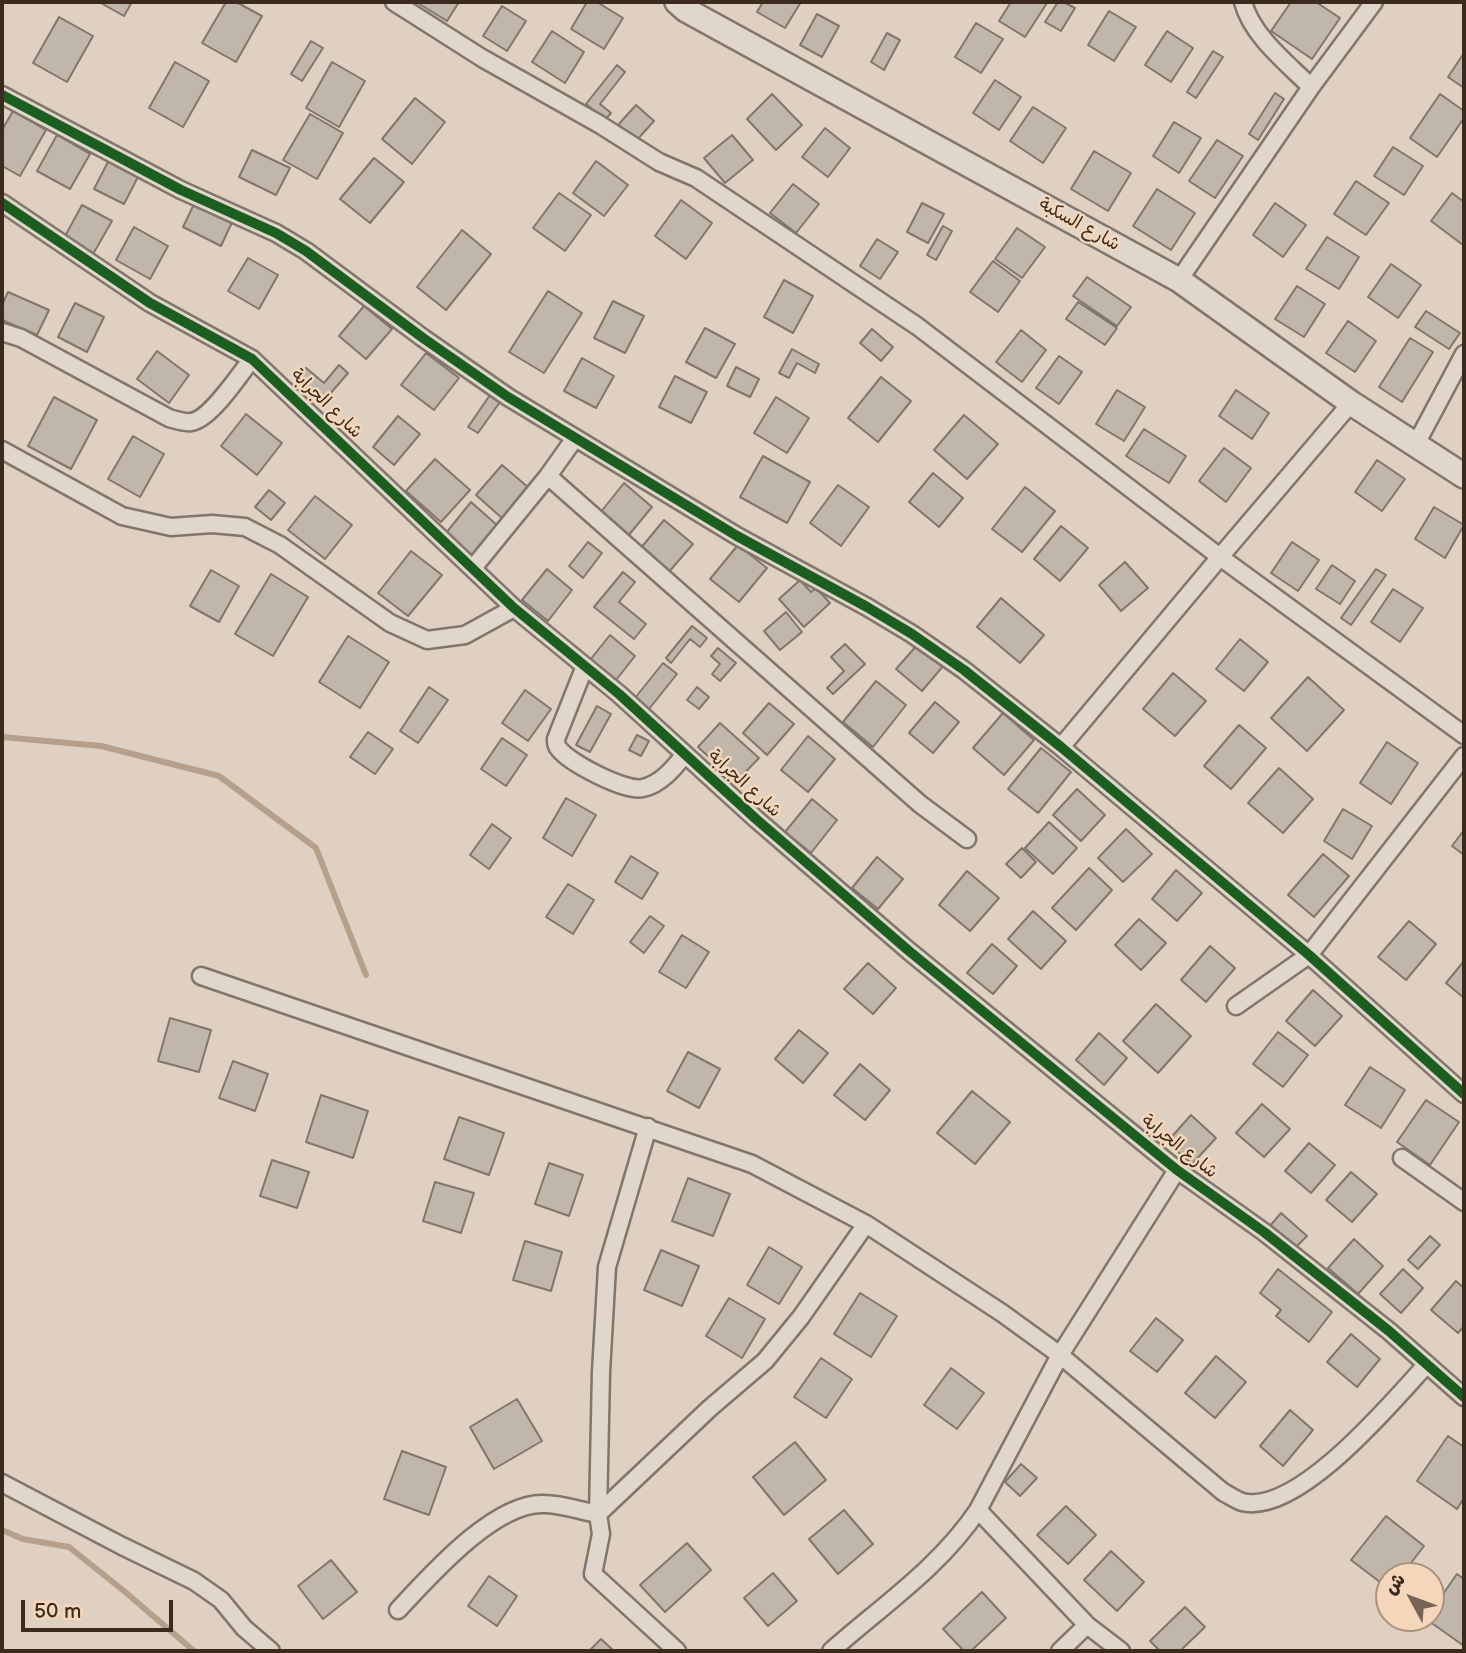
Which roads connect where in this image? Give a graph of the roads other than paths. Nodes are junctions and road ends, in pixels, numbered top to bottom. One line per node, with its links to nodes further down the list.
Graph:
1 (394, 2): 18 (street)
2 (1243, 2): 5 (street)
3 (1374, 2): 5 (street)
4 (686, 4): 8 (main road, شارع السكبة)
5 (1311, 87): 8 (street)
6 (2, 95): 13 (street)
7 (2, 203): 11 (street, شارع الجرابة)
8 (1179, 281): 12 (main road, شارع السكبة)
9 (2, 332): 11 (street)
10 (1464, 354): 14 (street)
11 (252, 359): 19 (street, شارع الجرابة)
12 (1351, 403): 14 (main road, شارع السكبة); 18 (street)
13 (575, 438): 16 (street); 23 (street)
14 (1416, 444): 17 (main road, شارع السكبة)
15 (2, 450): 20 (street)
16 (548, 476): 19 (street); 26 (street)
17 (1464, 476)
18 (1220, 557): 22 (street); 23 (street)
19 (473, 568): 20 (street, شارع الجرابة)
20 (514, 608): 21 (street, شارع الجرابة)
21 (585, 666): 24 (street, شارع الجرابة); 24 (street)
22 (1464, 735)
23 (1061, 747): 27 (street)
24 (685, 754): 33 (street, شارع الجرابة)
25 (1464, 756): 27 (street)
26 (967, 839)
27 (1309, 955): 29 (street); 30 (street)
28 (201, 976): 31 (street)
29 (1236, 1006)
30 (1464, 1094)
31 (648, 1127): 35 (street); 41 (street)
32 (1402, 1158): 34 (street)
33 (1177, 1170): 36 (street); 37 (street, شارع الجرابة)
34 (1464, 1202)
35 (866, 1224): 36 (street); 41 (street)
36 (1060, 1355): 37 (street); 40 (street)
37 (1427, 1364): 38 (street, شارع الجرابة)
38 (1464, 1397)
39 (2, 1483): 44 (street)
40 (978, 1510): 43 (street); 46 (street)
41 (598, 1514): 42 (street); 45 (street)
42 (398, 1611)
43 (1087, 1625): 47 (street); 48 (street)
44 (271, 1651)
45 (677, 1651)
46 (832, 1651)
47 (1060, 1651)
48 (1121, 1651)

